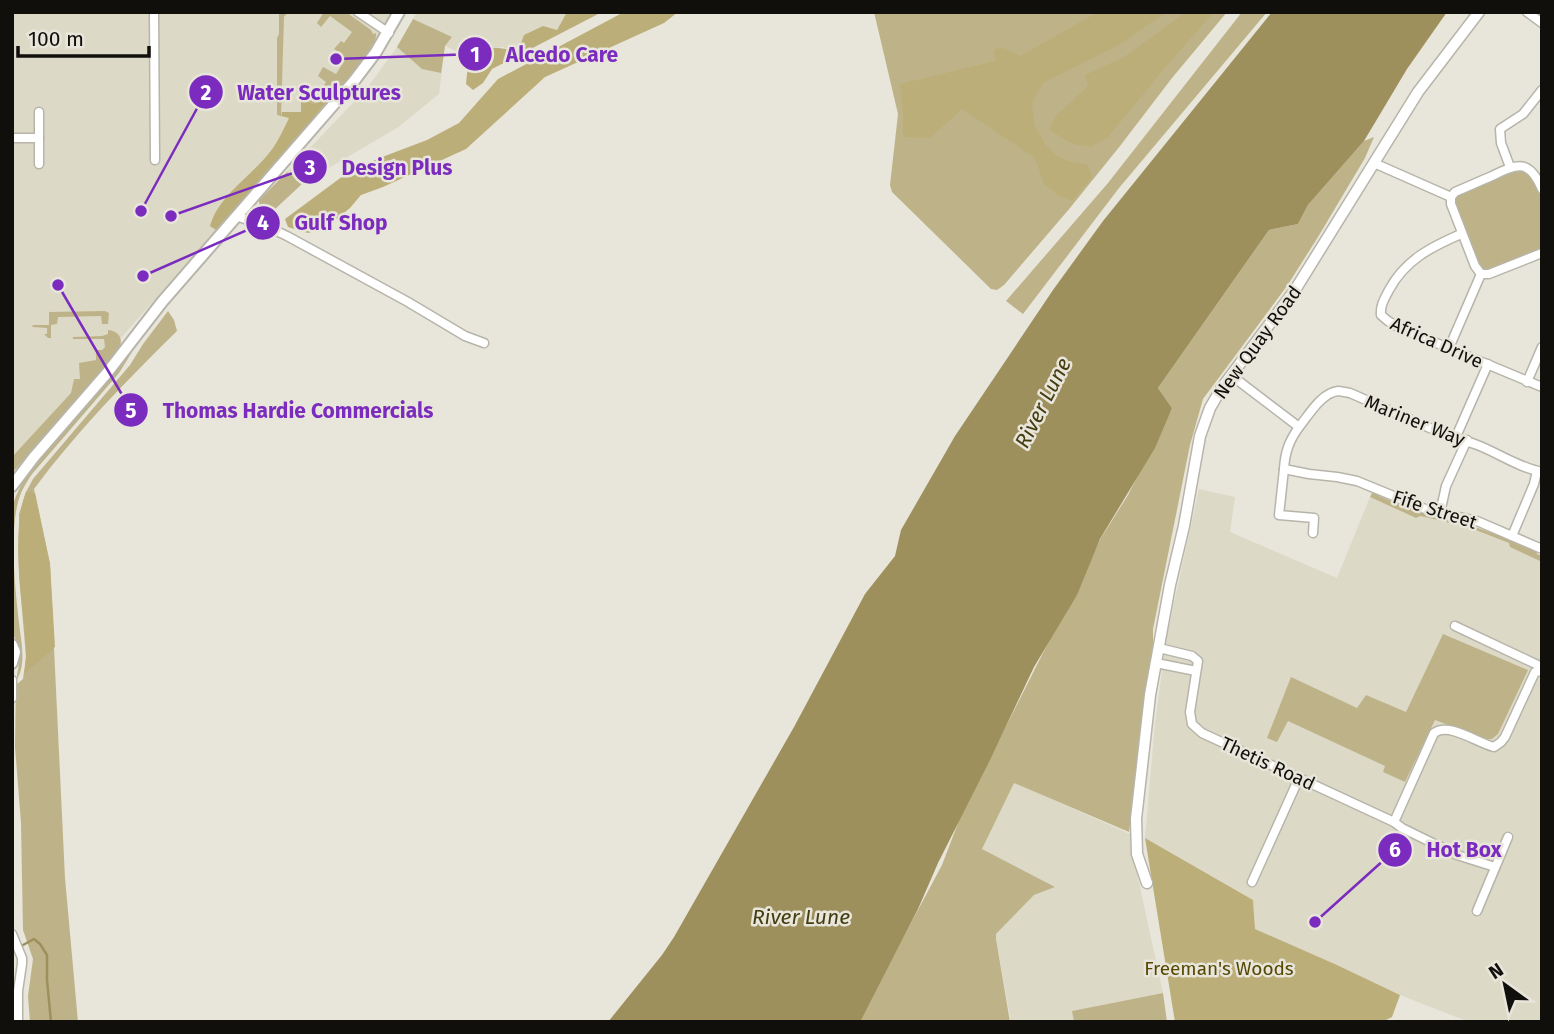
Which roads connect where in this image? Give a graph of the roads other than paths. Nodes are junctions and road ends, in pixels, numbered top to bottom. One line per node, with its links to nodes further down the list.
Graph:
1 (154, 12): 12 (street)
2 (358, 12): 7 (street)
3 (399, 12): 7 (main road)
4 (1479, 12): 13 (street, New Quay Road)
5 (1527, 12): 6 (street)
6 (1542, 23)
7 (389, 33): 18 (main road)
8 (1542, 90): 15 (street)
9 (39, 112): 11 (street)
10 (12, 138): 11 (street)
11 (39, 138): 14 (street)
12 (155, 160)
13 (1374, 163): 17 (street); 26 (street, New Quay Road)
14 (39, 164)
15 (1510, 167): 16 (street); 17 (street)
16 (1542, 189)
17 (1451, 197): 19 (street)
18 (236, 216): 22 (street); 34 (main road)
19 (1461, 234): 21 (street); 24 (street, Africa Drive)
20 (1542, 253): 21 (street)
21 (1481, 274): 24 (street)
22 (484, 343)
23 (1542, 347): 27 (street)
24 (1449, 348): 25 (street, Africa Drive)
25 (1488, 364): 27 (street, Africa Drive); 30 (street)
26 (1232, 376): 29 (street); 41 (street, New Quay Road)
27 (1527, 382): 28 (street, Africa Drive)
28 (1542, 387)
29 (1299, 427): 30 (street, Mariner Way); 32 (street)
30 (1455, 439): 31 (street, Mariner Way)
31 (1467, 440): 33 (street, Mariner Way); 35 (street)
32 (1284, 469): 35 (street, Fife Street); 36 (street)
33 (1540, 471): 37 (street)
34 (12, 486)
35 (1440, 513): 37 (street, Fife Street)
36 (1313, 533)
37 (1512, 536): 38 (street, Fife Street)
38 (1542, 550)
39 (1455, 626): 44 (street)
40 (12, 645): 43 (main road)
41 (1159, 648): 42 (street, New Quay Road); 45 (street)
42 (1156, 663): 45 (street); 53 (street, New Quay Road)
43 (13, 664)
44 (1542, 669): 49 (street)
45 (1196, 671): 48 (street, Thetis Road)
46 (12, 680): 47 (street)
47 (12, 698)
48 (1299, 778): 49 (street, Thetis Road); 52 (street)
49 (1394, 822): 51 (street, Thetis Road)
50 (1508, 838): 51 (street)
51 (1495, 867): 54 (street)
52 (1252, 882)
53 (1147, 883)
54 (1477, 911)
55 (12, 934): 56 (street)
56 (18, 1022)

